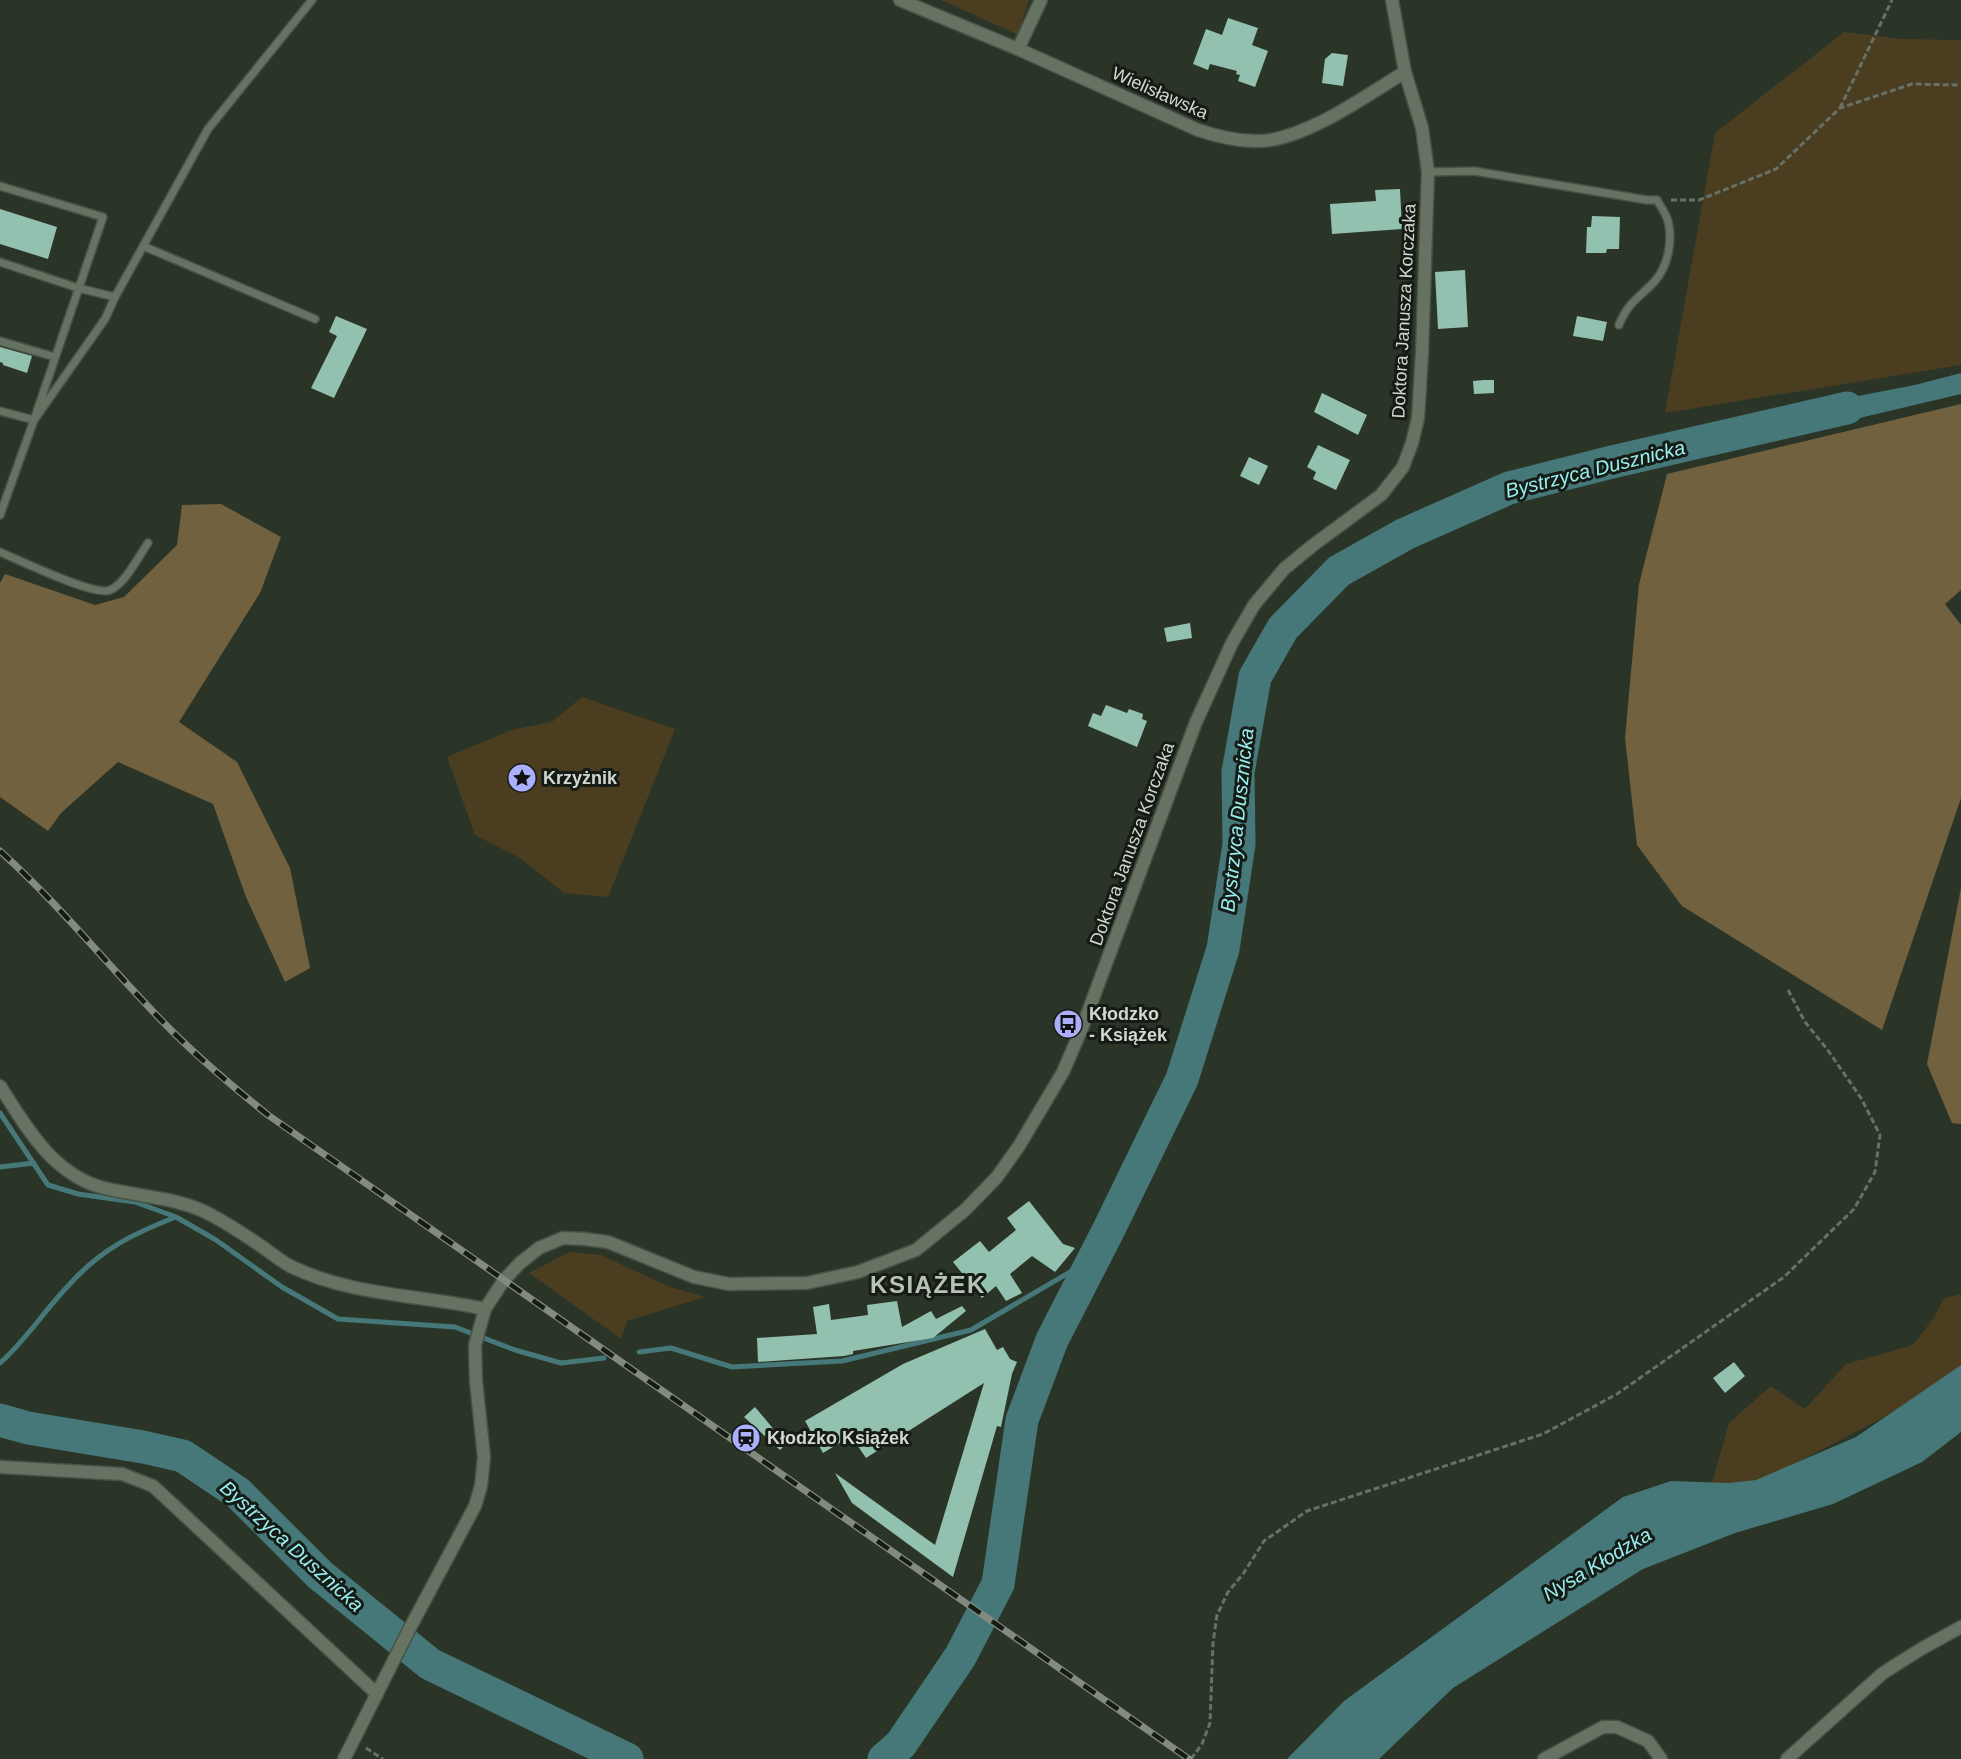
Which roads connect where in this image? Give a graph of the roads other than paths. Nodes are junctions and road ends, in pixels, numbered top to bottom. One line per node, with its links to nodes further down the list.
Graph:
1 (312, 0): 9 (lane)
2 (900, 0): 5 (street, Wielisławska)
3 (1041, 0): 5 (street)
4 (1392, 0): 6 (street, Doktora Janusza Korczaka)
5 (1018, 49): 6 (street, Wielisławska)
6 (1405, 72): 7 (street, Doktora Janusza Korczaka)
7 (1428, 172): 14 (lane); 23 (street, Doktora Janusza Korczaka)
8 (0, 186): 11 (lane)
9 (143, 246): 12 (lane); 13 (lane)
10 (0, 262): 11 (lane)
11 (78, 288): 12 (lane); 16 (lane)
12 (115, 297): 18 (lane)
13 (315, 319)
14 (1619, 325)
15 (0, 341): 16 (lane)
16 (55, 357): 18 (lane)
17 (0, 411): 18 (lane)
18 (34, 420): 19 (lane)
19 (0, 515)
20 (148, 543): 21 (lane)
21 (0, 552)
22 (0, 1086): 23 (street)
23 (485, 1309): 26 (street, Doktora Janusza Korczaka)
24 (0, 1467): 26 (street)
25 (1961, 1627): 30 (street)
26 (377, 1694): 27 (street, Doktora Janusza Korczaka)
27 (344, 1759)
28 (1544, 1759): 29 (street)
29 (1661, 1759)
30 (1788, 1759)

